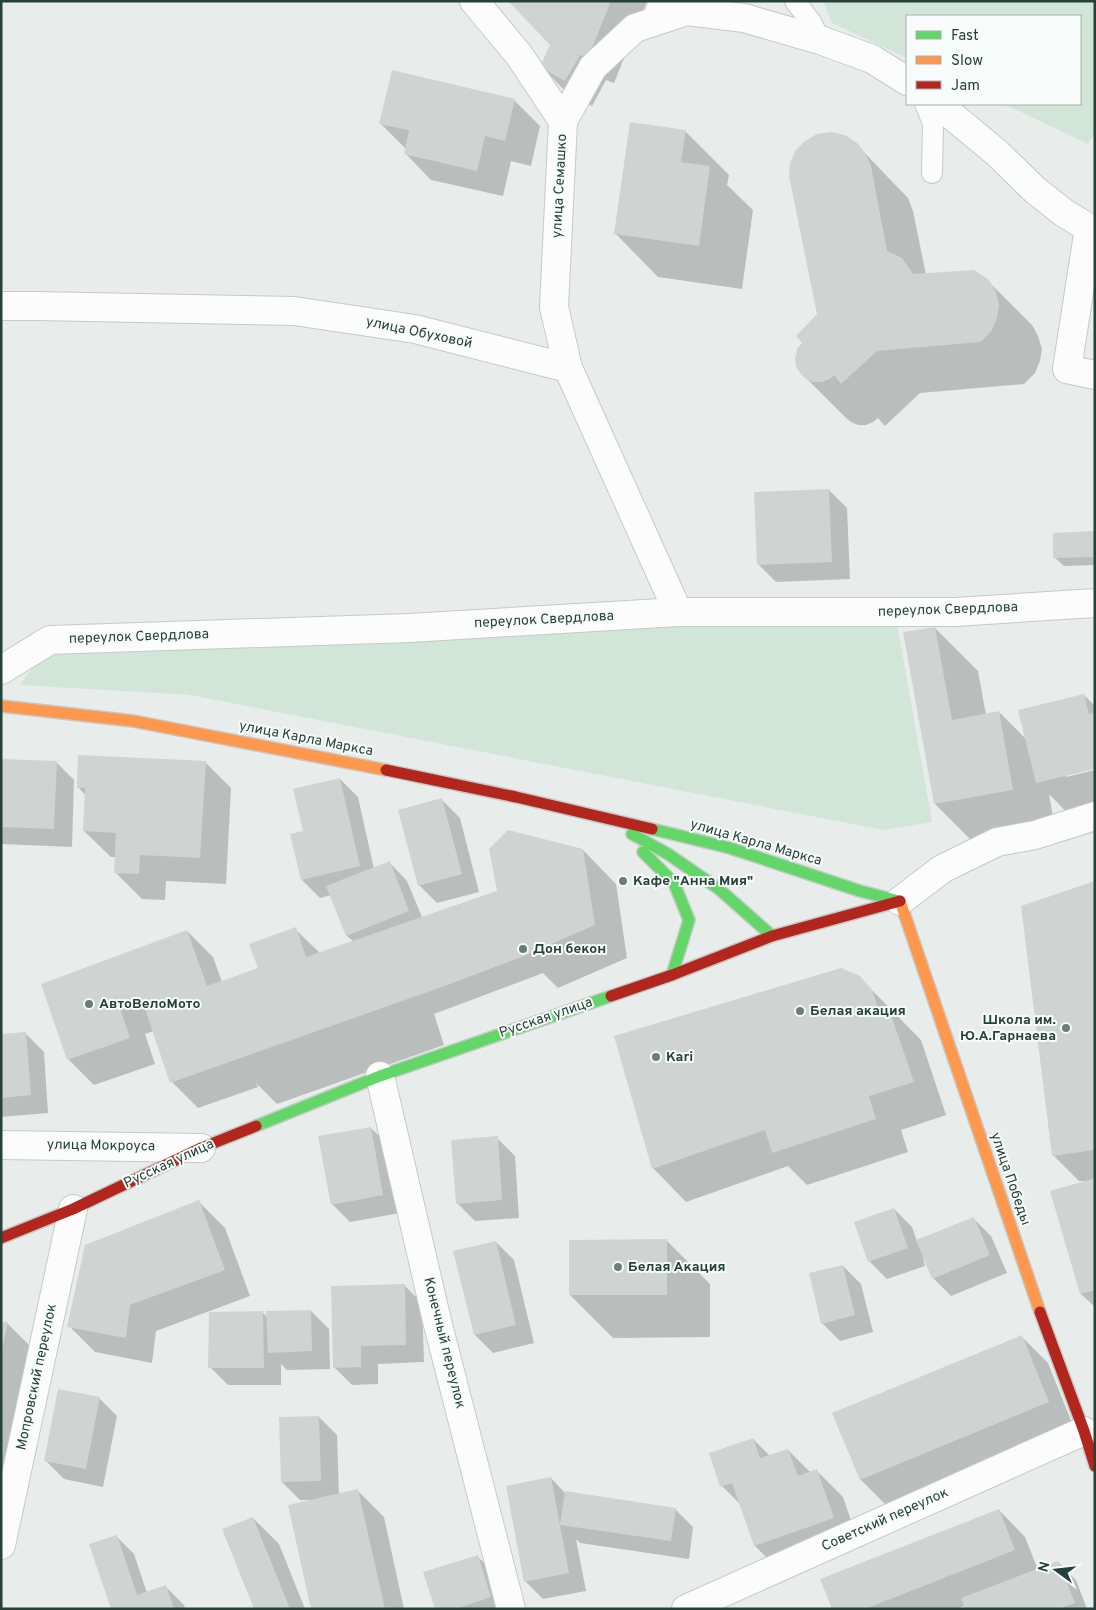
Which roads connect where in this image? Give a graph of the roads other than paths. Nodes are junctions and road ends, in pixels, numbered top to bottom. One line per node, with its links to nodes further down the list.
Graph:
1 (474, 1): 8 (street, улица Семашко)
2 (795, 1): 4 (lane)
3 (655, 12): 4 (street); 8 (street)
4 (820, 40): 5 (street)
5 (906, 80)
6 (925, 105): 9 (lane)
7 (939, 105): 12 (street)
8 (563, 120): 11 (street, улица Семашко)
9 (932, 173)
10 (1, 306): 11 (street, улица Обуховой)
11 (568, 368): 14 (street)
12 (1095, 375)
13 (1095, 603): 14 (street, переулок Свердлова)
14 (678, 612): 15 (street, переулок Свердлова)
15 (1, 670)
16 (1, 706): 18 (main road, улица Карла Маркса)
17 (1095, 816): 19 (street, Русская улица)
18 (602, 818): 19 (main road, улица Карла Маркса); 20 (main road, улица Карла Маркса); 21 (main road, улица Карла Маркса)
19 (900, 901): 20 (main road, Русская улица); 27 (main road, улица Победы)
20 (772, 936): 21 (main road, Русская улица)
21 (672, 975): 22 (main road, Русская улица)
22 (380, 1076): 24 (main road, Русская улица); 30 (street, Конечный переулок)
23 (1, 1145): 24 (street, улица Мокроуса)
24 (201, 1148): 25 (main road, Русская улица)
25 (73, 1210): 26 (main road, Русская улица); 29 (street, Мопровский переулок)
26 (1, 1238)
27 (1089, 1429): 28 (main road, улица Победы); 31 (street, Советский переулок)
28 (1094, 1463)
29 (1, 1545)
30 (511, 1609)
31 (686, 1609)

